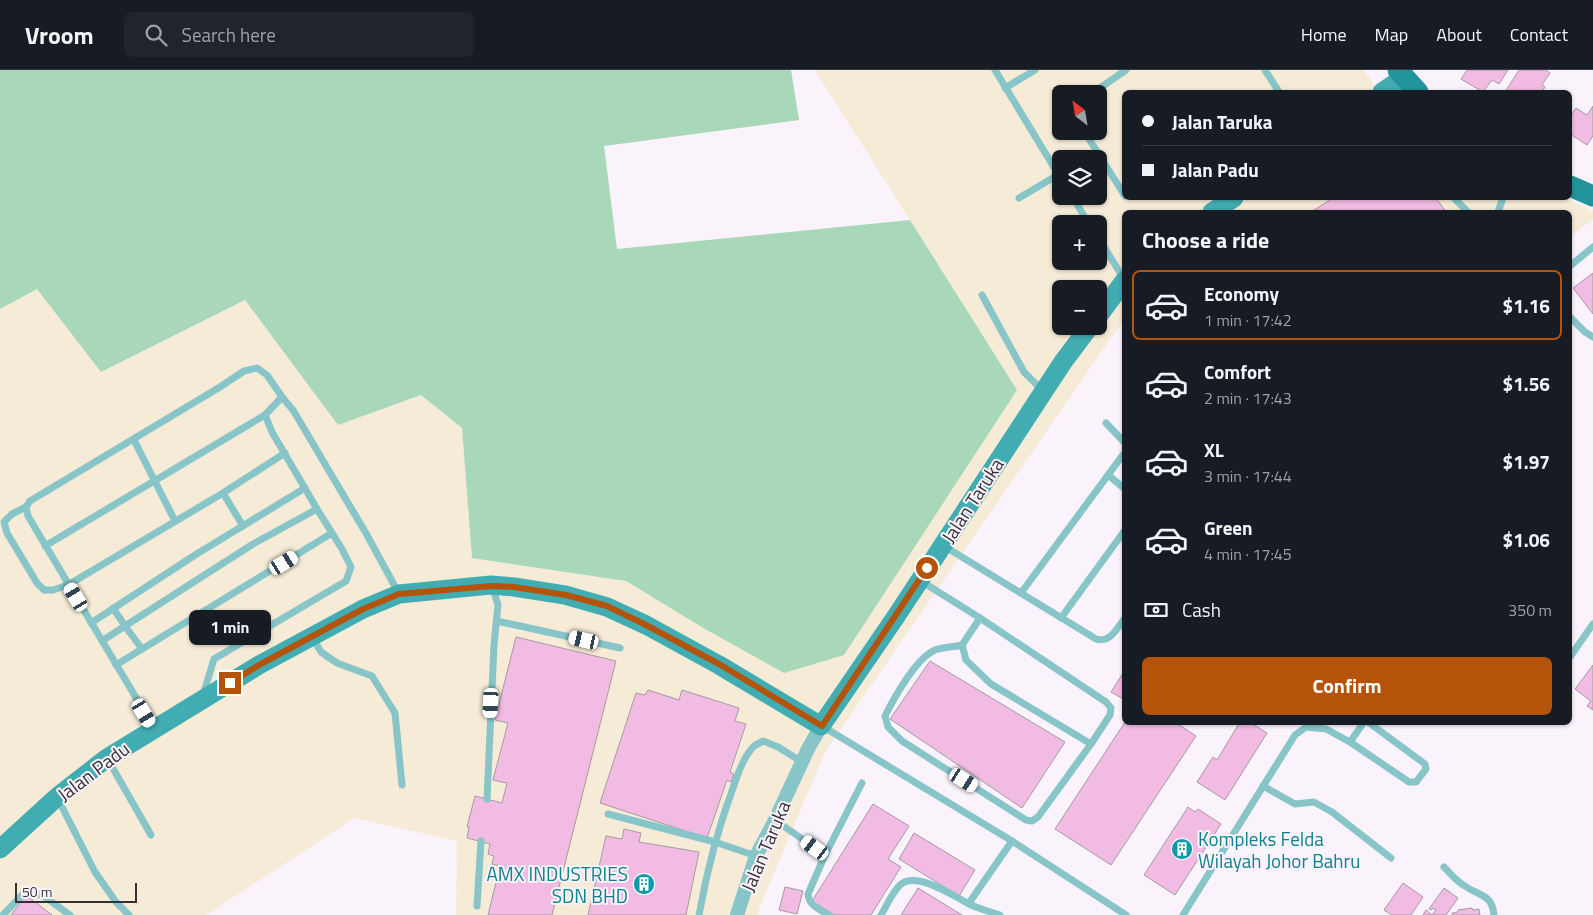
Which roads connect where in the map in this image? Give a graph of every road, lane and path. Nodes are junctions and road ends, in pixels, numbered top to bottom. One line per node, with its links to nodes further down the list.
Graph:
1 (995, 70): 7 (lane)
2 (1035, 70): 7 (lane)
3 (1126, 70): 6 (lane)
4 (1265, 70): 8 (lane)
5 (1407, 80): 9 (street)
6 (1104, 85)
7 (1005, 88): 10 (lane)
8 (1278, 90)
9 (1386, 90)
10 (1052, 162)
11 (1107, 167): 14 (lane)
12 (1052, 180): 16 (lane)
13 (1572, 187): 15 (main road)
14 (1122, 191)
15 (1593, 196)
16 (1020, 198)
17 (1231, 200): 19 (street)
18 (1456, 200): 20 (lane)
19 (1215, 210)
20 (1466, 210)
21 (1593, 247): 23 (lane)
22 (1107, 252): 24 (lane)
23 (1572, 264)
24 (1122, 275)
25 (1122, 284): 27 (street)
26 (982, 295): 33 (lane)
27 (1107, 304)
28 (1572, 319): 30 (lane)
29 (1593, 328): 30 (lane)
30 (1585, 332): 32 (lane)
31 (1083, 335): 33 (street, Jalan Taruka)
32 (1593, 337)
33 (1044, 391): 53 (street, Jalan Taruka)
34 (282, 398): 35 (lane); 37 (lane); 59 (lane)
35 (265, 416): 39 (lane); 42 (lane)
36 (1106, 423): 38 (lane)
37 (134, 440): 42 (lane); 46 (lane)
38 (1122, 440)
39 (286, 453): 44 (lane); 45 (lane)
40 (1122, 456): 41 (lane)
41 (1108, 475): 43 (lane); 58 (lane)
42 (154, 481): 48 (lane); 54 (lane)
43 (1122, 487)
44 (305, 488): 47 (lane); 50 (lane)
45 (223, 493): 48 (lane); 50 (lane)
46 (26, 506): 49 (lane); 54 (lane)
47 (317, 509): 51 (lane); 67 (lane)
48 (175, 521): 56 (lane)
49 (2, 523): 56 (lane)
50 (243, 526): 60 (lane)
51 (332, 533): 72 (lane); 75 (lane)
52 (1122, 534): 62 (lane)
53 (943, 545): 55 (street, Jalan Taruka); 58 (lane)
54 (45, 546): 56 (lane)
55 (919, 580): 61 (lane); 79 (street, Jalan Taruka)
56 (68, 584): 65 (lane)
57 (492, 586): 59 (street, Jalan Padu); 63 (lane); 79 (street, Jalan Padu)
58 (1020, 593): 62 (lane)
59 (399, 594): 68 (street, Jalan Padu)
60 (113, 608): 65 (lane); 67 (lane)
61 (980, 618): 70 (lane); 82 (lane)
62 (1061, 618): 64 (lane)
63 (497, 621): 71 (lane); 89 (lane)
64 (1122, 622)
65 (91, 623): 69 (lane)
66 (1593, 624): 73 (lane)
67 (125, 626): 69 (lane); 72 (lane)
68 (312, 637): 75 (street, Jalan Padu); 86 (lane)
69 (102, 641): 74 (lane)
70 (962, 645): 82 (lane); 82 (lane)
71 (620, 648)
72 (142, 649): 74 (lane)
73 (1572, 655)
74 (116, 665): 80 (lane)
75 (201, 700): 80 (street, Jalan Padu)
76 (1305, 725): 81 (lane); 87 (lane)
77 (1362, 725): 81 (lane)
78 (1372, 725): 81 (lane)
79 (822, 726): 84 (street, Jalan Taruka); 94 (lane)
80 (154, 728): 83 (street, Jalan Padu)
81 (1350, 742)
82 (1091, 744)
83 (107, 758): 88 (street, Jalan Padu); 92 (lane)
84 (802, 762): 91 (street, Jalan Taruka); 95 (lane)
85 (862, 783): 97 (lane)
86 (402, 785)
87 (1263, 786): 99 (lane); 112 (lane)
88 (57, 797): 96 (street, Jalan Padu); 105 (lane)
89 (486, 799)
90 (608, 814): 95 (lane)
91 (775, 820): 97 (lane); 98 (street, Jalan Taruka)
92 (151, 835)
93 (481, 841): 102 (lane)
94 (1012, 841): 101 (lane); 111 (lane)
95 (715, 842): 98 (lane); 106 (lane)
96 (0, 849)
97 (825, 855): 108 (lane)
98 (756, 856): 107 (street, Jalan Taruka)
99 (1391, 858)
100 (1444, 867): 113 (lane)
101 (968, 903): 109 (lane); 110 (lane)
102 (477, 906)
103 (3, 915): 104 (lane)
104 (70, 915)
105 (130, 915)
106 (699, 915)
107 (736, 915)
108 (829, 915)
109 (881, 915)
110 (1000, 915)
111 (1126, 915)
112 (1183, 915)
113 (1494, 915)

